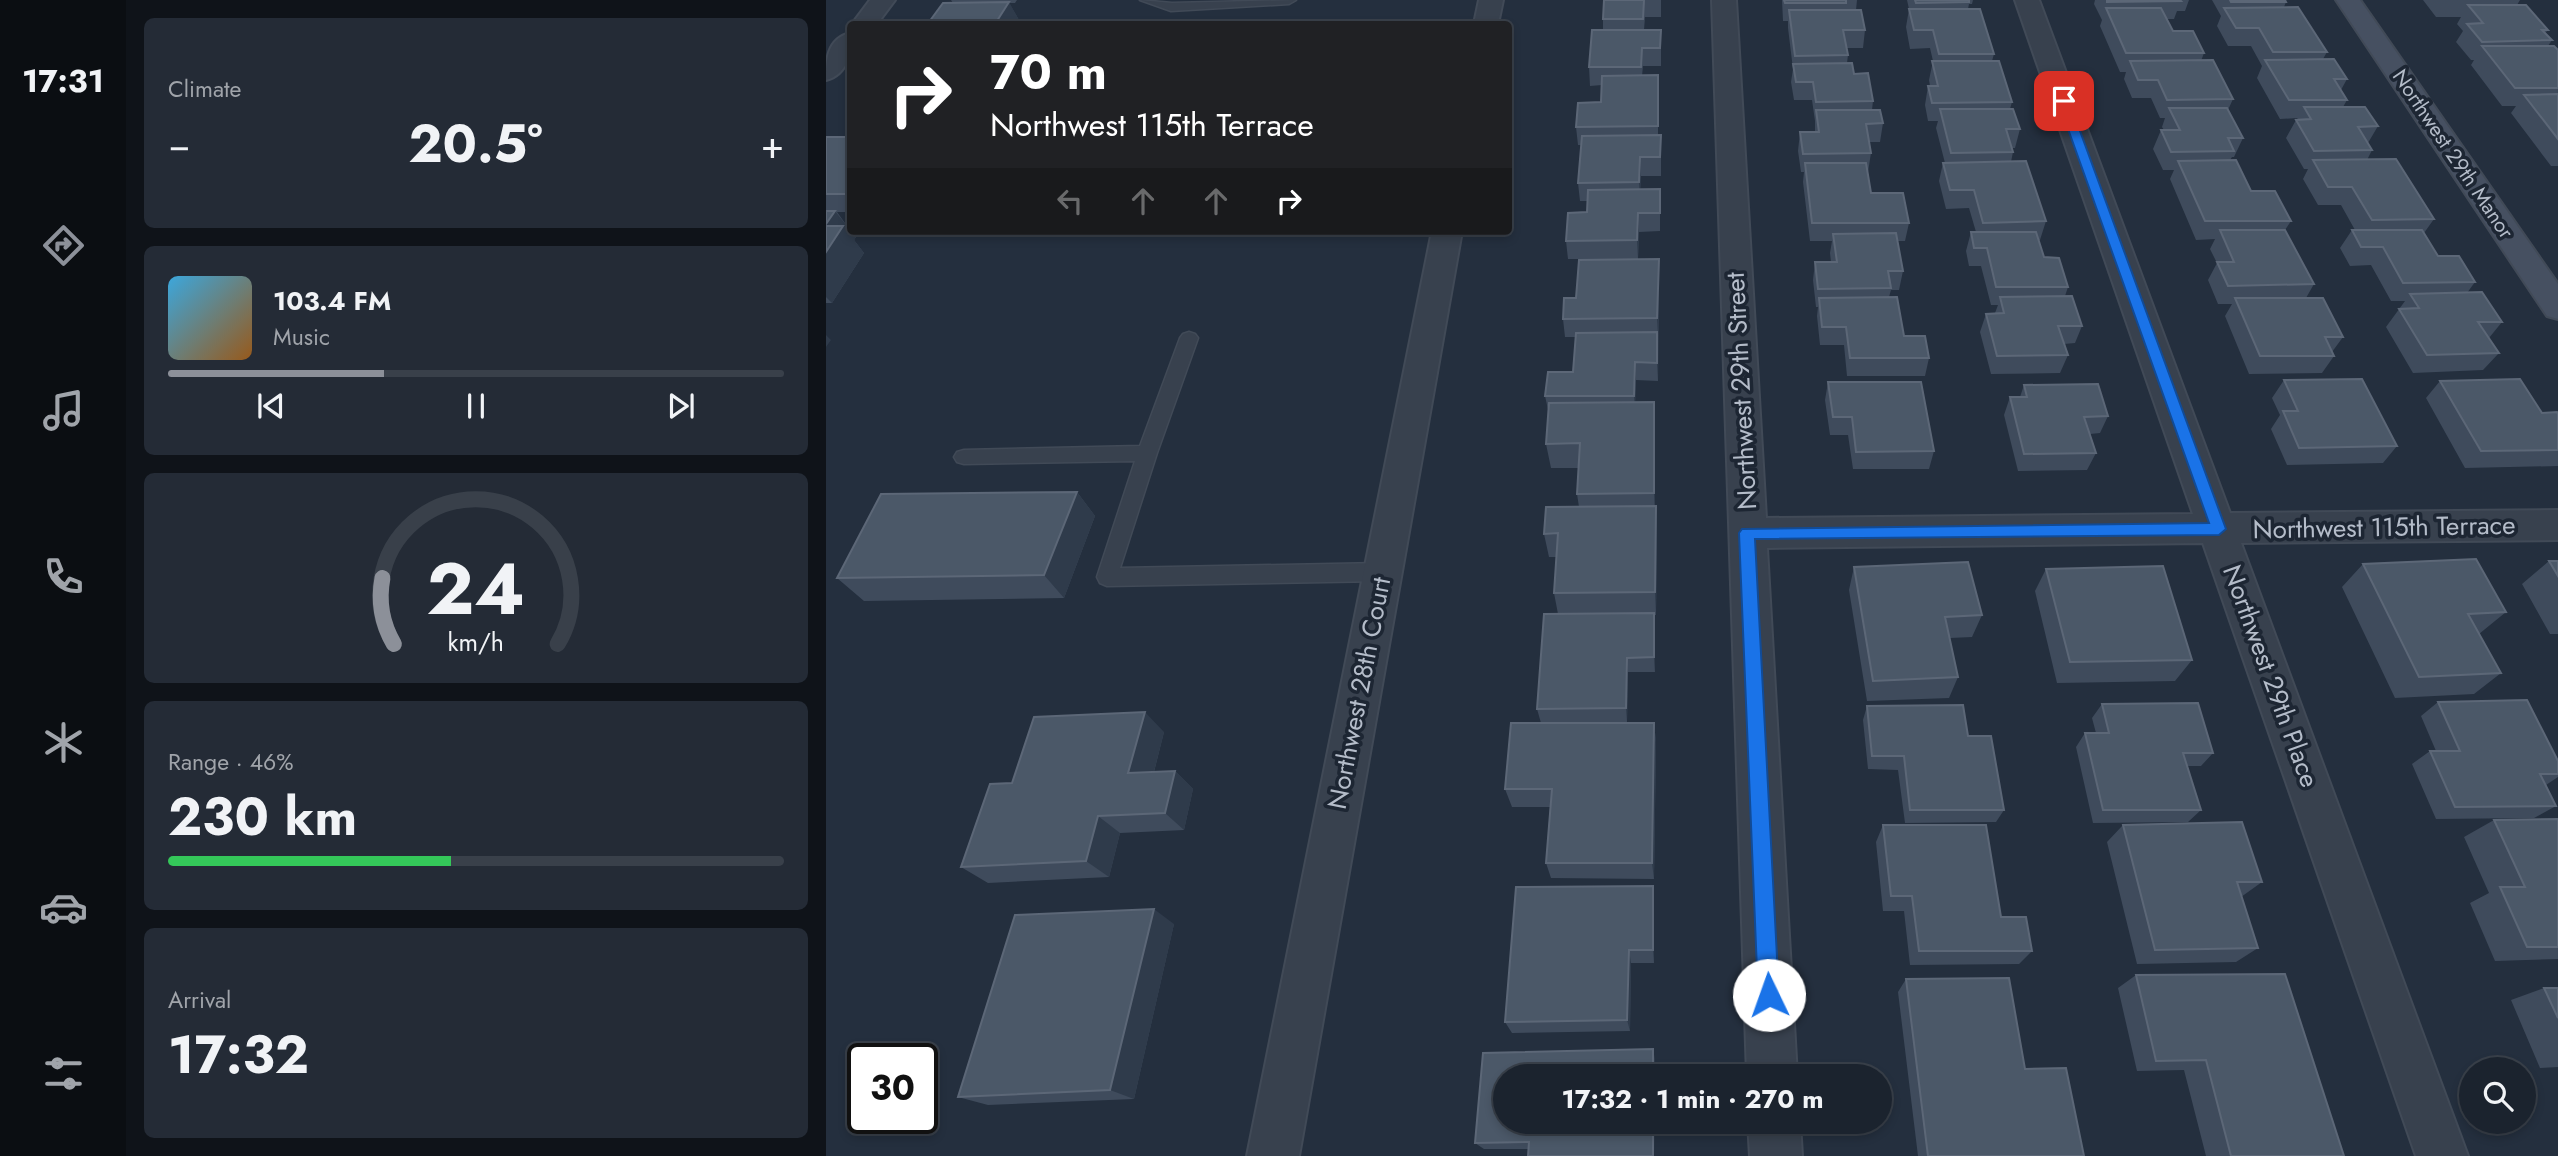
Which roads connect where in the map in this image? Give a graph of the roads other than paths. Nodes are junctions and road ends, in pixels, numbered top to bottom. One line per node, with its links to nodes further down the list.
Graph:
1 (883, 0): 8 (street)
2 (1147, 0): 3 (lane)
3 (1289, 0)
4 (1491, 0): 9 (street)
5 (1724, 0): 19 (street, Northwest 29th Street)
6 (2027, 0): 18 (street, Northwest 29th Place)
7 (2348, 0): 13 (street, Northwest 29th Manor)
8 (866, 21)
9 (1487, 21)
10 (847, 45): 11 (street)
11 (826, 72)
12 (1446, 235): 20 (street, Northwest 28th Court)
13 (2558, 308)
14 (1189, 338): 15 (lane)
15 (1147, 453): 16 (lane); 20 (lane)
16 (964, 457)
17 (2558, 525): 18 (street, Northwest 115th Terrace)
18 (2219, 529): 19 (street, Northwest 115th Terrace); 25 (street, Northwest 29th Place)
19 (1747, 533): 21 (street, Northwest 29th Street)
20 (1382, 572): 23 (street, Northwest 28th Court)
21 (1771, 1064)
22 (1775, 1134): 24 (street)
23 (1273, 1156)
24 (1776, 1156)
25 (2442, 1156)

